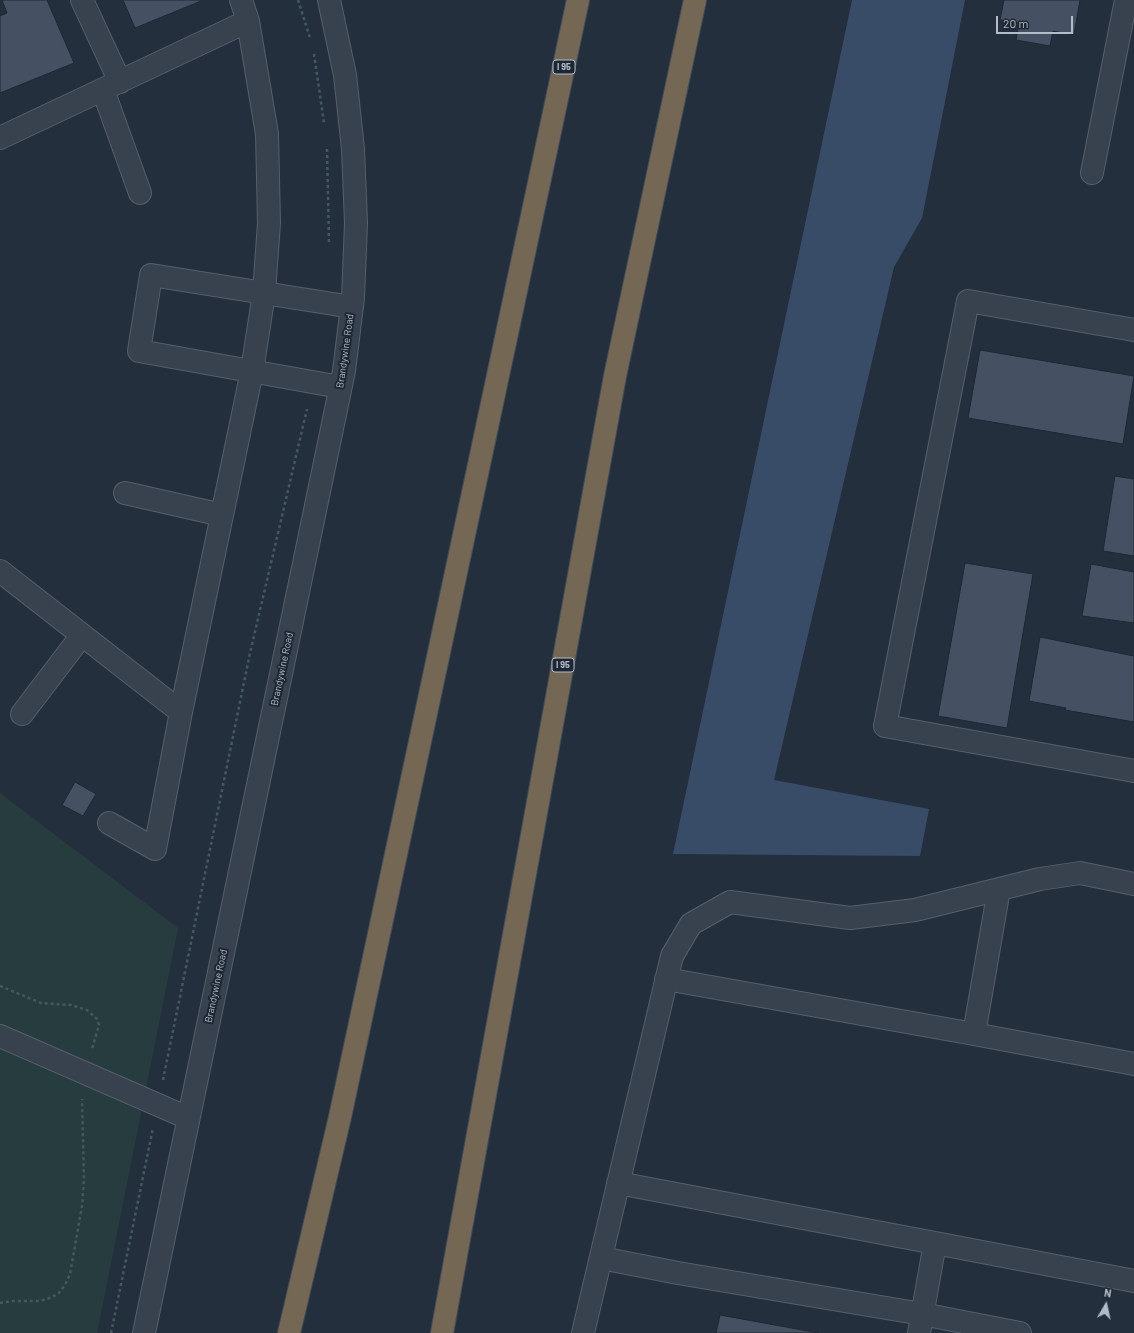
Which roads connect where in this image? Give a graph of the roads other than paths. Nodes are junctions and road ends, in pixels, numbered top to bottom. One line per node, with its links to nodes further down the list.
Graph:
1 (82, 0): 8 (street)
2 (241, 0): 7 (street)
3 (329, 0): 13 (street, Brandywine Road)
4 (578, 0): 38 (highway, I 95)
5 (695, 0): 39 (highway, I 95)
6 (1126, 0): 10 (street)
7 (248, 21): 8 (street); 12 (street)
8 (111, 86): 9 (street); 11 (street)
9 (0, 138)
10 (1092, 172)
11 (140, 193)
12 (264, 293): 13 (street); 15 (street); 15 (street)
13 (352, 307): 16 (street, Brandywine Road)
14 (1134, 330): 23 (street)
15 (252, 371): 16 (street); 18 (street)
16 (340, 387): 31 (street, Brandywine Road)
17 (124, 493): 18 (street)
18 (222, 515): 21 (street)
19 (0, 571): 20 (street)
20 (82, 635): 21 (street); 22 (street)
21 (182, 712): 24 (street)
22 (22, 714)
23 (1134, 771)
24 (109, 823)
25 (1134, 884): 26 (street)
26 (999, 889): 27 (street); 28 (street)
27 (666, 979): 28 (street); 32 (street)
28 (974, 1034): 30 (street)
29 (0, 1036): 31 (street)
30 (1134, 1064)
31 (188, 1118): 37 (street, Brandywine Road)
32 (618, 1183): 33 (street); 34 (street)
33 (935, 1243): 35 (street); 36 (street)
34 (601, 1258): 36 (street); 40 (street)
35 (1134, 1281)
36 (920, 1323): 41 (street)
37 (144, 1333)
38 (289, 1333)
39 (442, 1333)
40 (583, 1333)
41 (1020, 1333)

